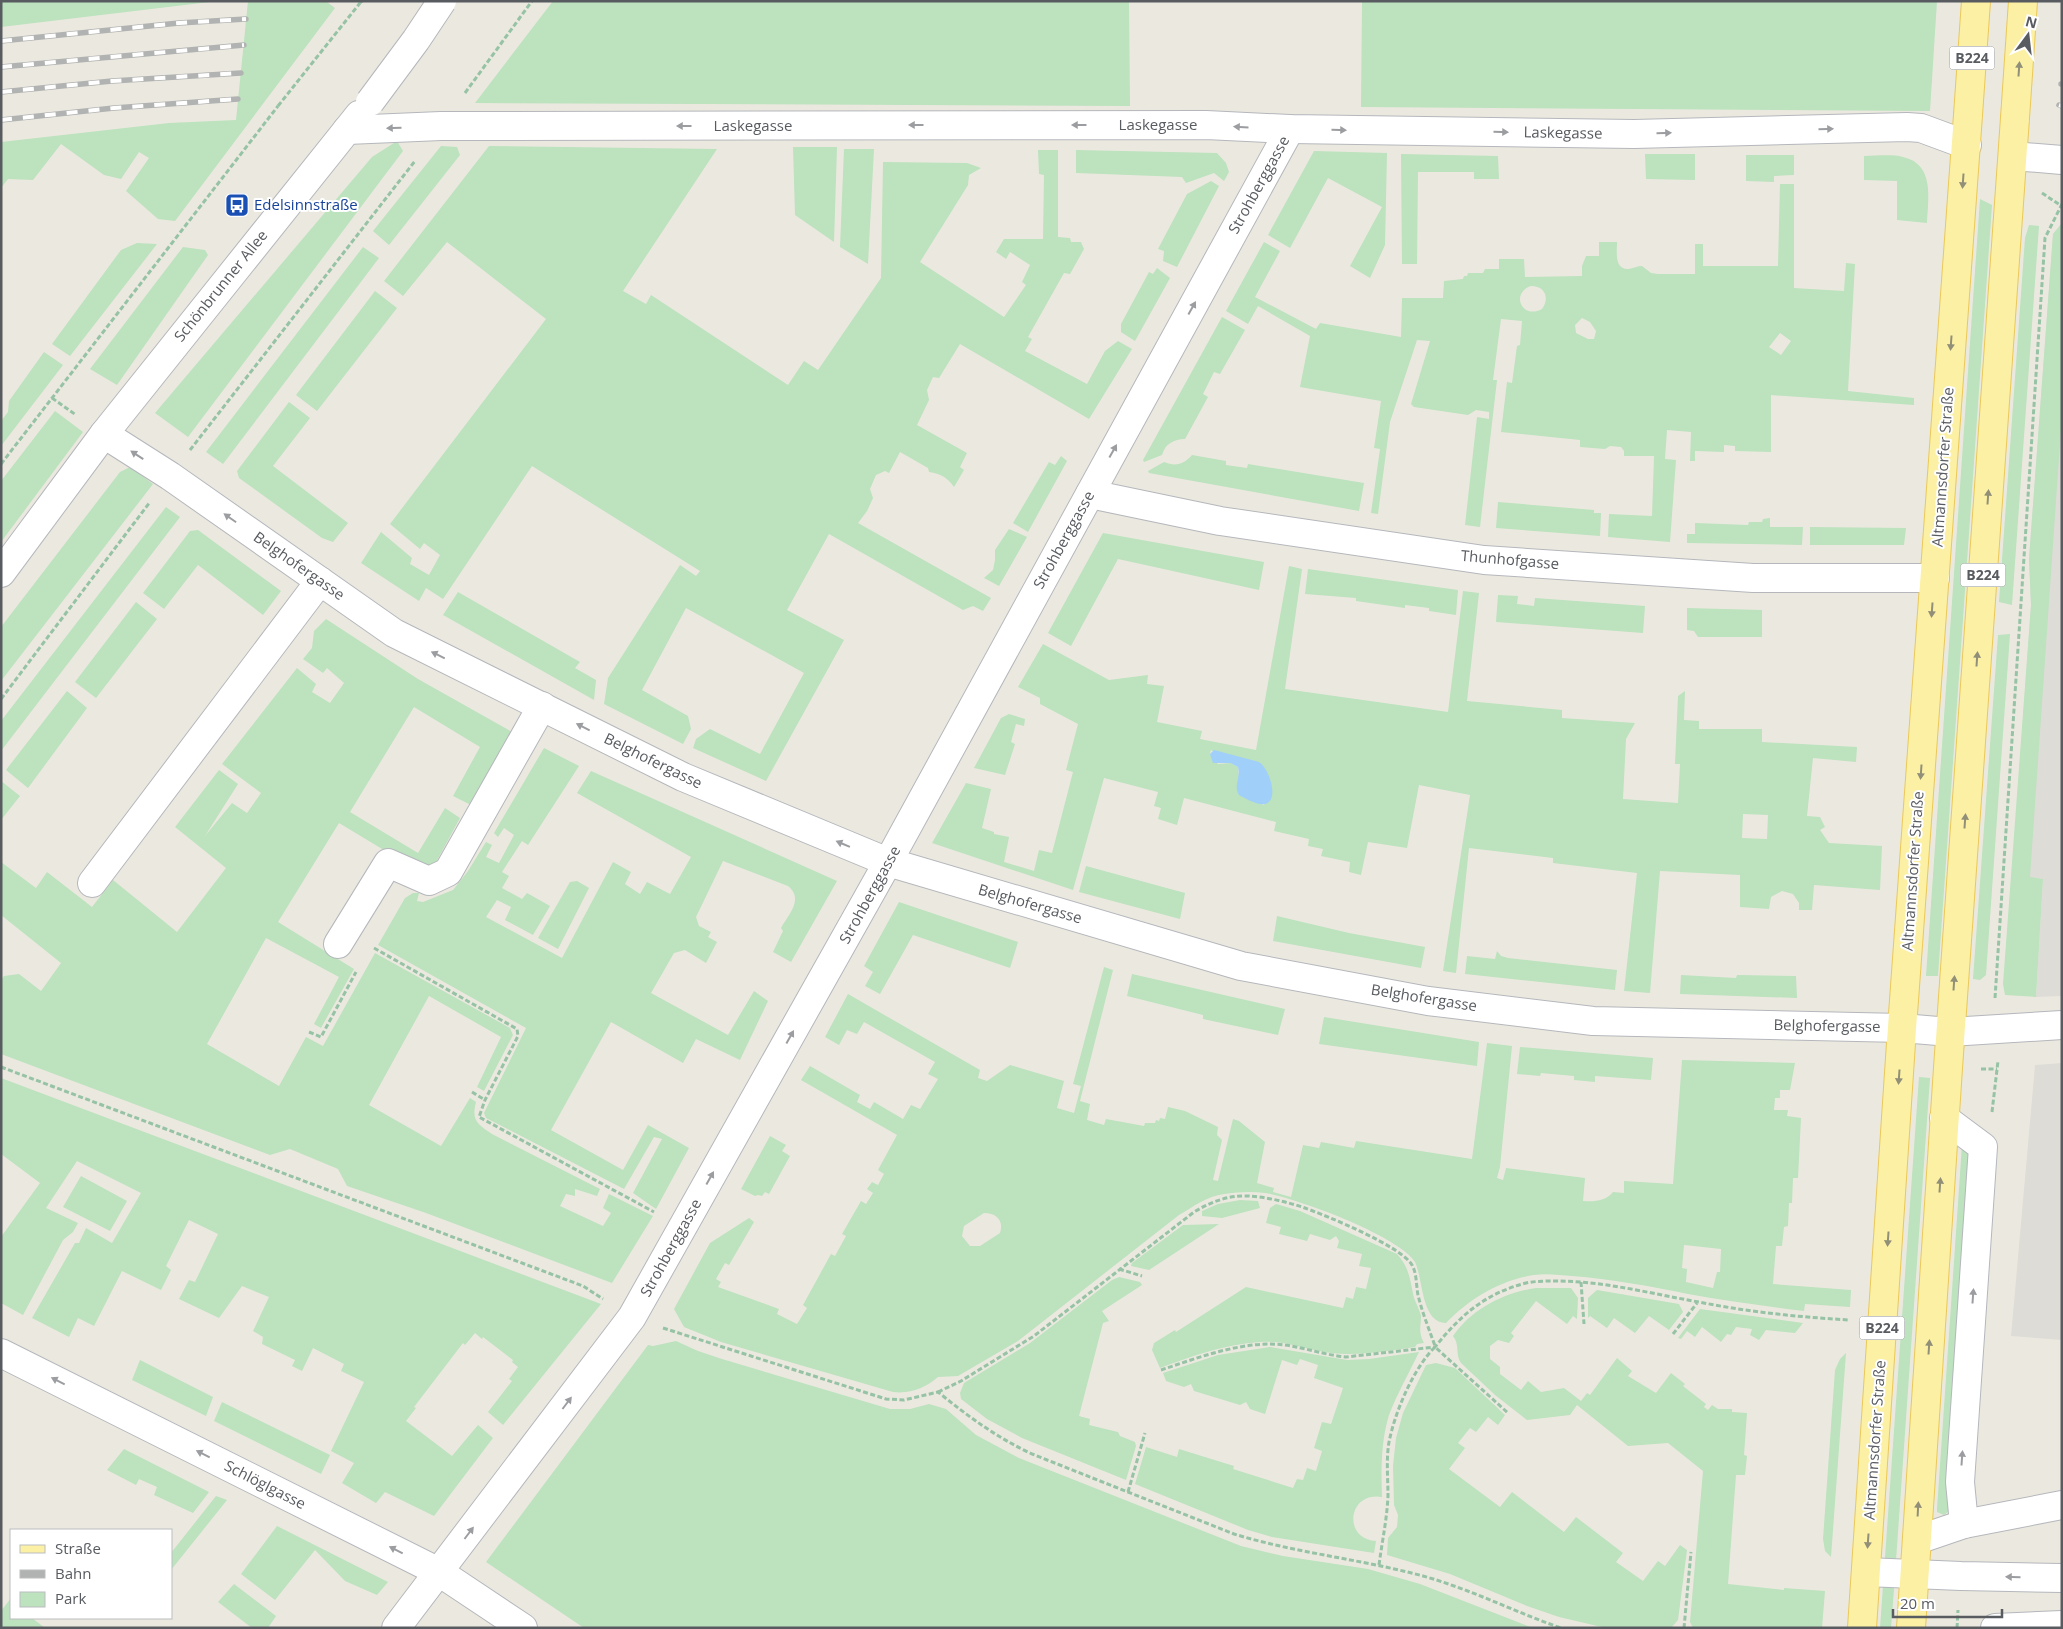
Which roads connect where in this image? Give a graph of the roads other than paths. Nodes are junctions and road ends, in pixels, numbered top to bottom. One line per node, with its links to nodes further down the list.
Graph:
1 (442, 1): 5 (street, Schönbrunner Allee, bridge)
2 (1976, 1): 6 (main road, Altmannsdorfer Straße / B224, bridge)
3 (2023, 1): 7 (main road, B224, one-way to 3, bridge)
4 (1290, 129): 5 (street, Laskegasse, one-way to 5); 6 (street, Laskegasse, one-way to 6); 10 (street, Strohberggasse, one-way to 4)
5 (347, 130): 9 (street, Schönbrunner Allee)
6 (1967, 145): 12 (main road, Altmannsdorfer Straße / B224, one-way to 12)
7 (2013, 156): 8 (street); 20 (main road, B224, one-way to 7)
8 (2062, 160)
9 (104, 434): 11 (street, Schönbrunner Allee); 13 (street, Belghofergasse, one-way to 9)
10 (1090, 494): 12 (street, Thunhofgasse); 15 (street, Strohberggasse)
11 (1, 573)
12 (1935, 578): 19 (main road, Altmannsdorfer Straße / B224, one-way to 19)
13 (320, 581): 14 (street, Belghofergasse, one-way to 13); 16 (street)
14 (542, 706): 15 (street, Belghofergasse, one-way to 14); 17 (street)
15 (888, 862): 19 (street, Belghofergasse); 26 (street, Strohberggasse, one-way to 15)
16 (92, 883)
17 (342, 938)
18 (2062, 1025): 20 (street, Belghofergasse)
19 (1902, 1028): 20 (street, Belghofergasse); 27 (main road, Altmannsdorfer Straße / B224, one-way to 27)
20 (1950, 1032): 21 (main road, B224)
21 (1944, 1118): 24 (street, one-way to 21); 25 (main road, B224, one-way to 21)
22 (1, 1353): 26 (street, Schlöglgasse, one-way to 22)
23 (2062, 1505): 24 (street)
24 (1964, 1524): 25 (street)
25 (1916, 1540): 28 (main road, B224)
26 (439, 1572): 31 (street, Strohberggasse); 32 (street, Schlöglgasse)
27 (1866, 1572): 28 (street); 33 (main road, Altmannsdorfer Straße / B224)
28 (1915, 1575): 29 (street, one-way to 28); 34 (main road, B224)
29 (2062, 1578)
30 (2062, 1625): 35 (street)
31 (396, 1628)
32 (523, 1628)
33 (1862, 1628)
34 (1911, 1628)
35 (1995, 1628)

